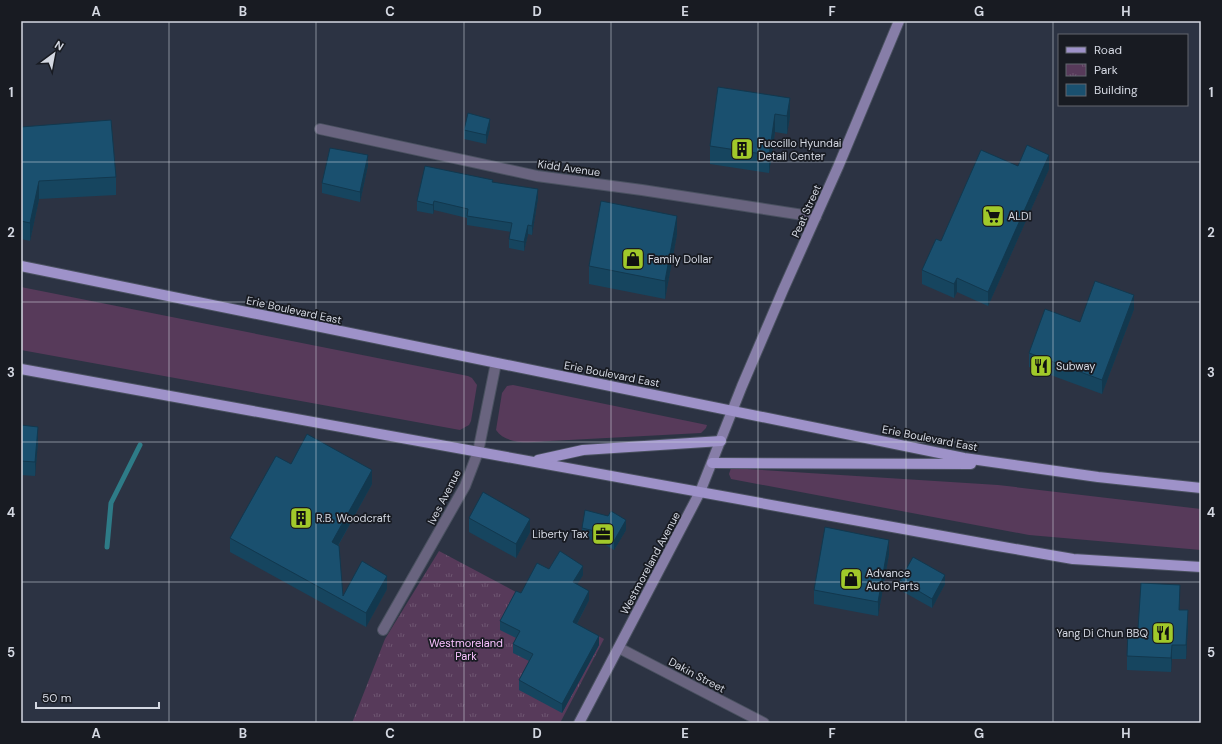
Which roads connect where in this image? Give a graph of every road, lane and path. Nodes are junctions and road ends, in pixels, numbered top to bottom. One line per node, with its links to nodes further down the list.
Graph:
1 (899, 21): 3 (street, Peat Street)
2 (320, 129): 3 (street, Kidd Avenue)
3 (816, 218): 7 (street, Peat Street)
4 (21, 266): 5 (main road, Erie Boulevard East)
5 (496, 363): 7 (main road, Erie Boulevard East); 9 (street, Ives Avenue)
6 (21, 369): 9 (main road)
7 (733, 410): 8 (street, Westmoreland Avenue); 12 (main road, Erie Boulevard East)
8 (721, 441): 10 (main road); 11 (street, Westmoreland Avenue)
9 (478, 452): 10 (main road); 16 (street, Ives Avenue)
10 (532, 461): 14 (main road)
11 (712, 463): 12 (main road); 14 (street, Westmoreland Avenue)
12 (1006, 464): 13 (main road, Erie Boulevard East)
13 (1201, 488)
14 (700, 492): 15 (main road); 17 (street, Westmoreland Avenue)
15 (1201, 567)
16 (383, 630)
17 (619, 648): 18 (street, Westmoreland Avenue); 19 (street, Dakin Street)
18 (579, 723)
19 (764, 723)

